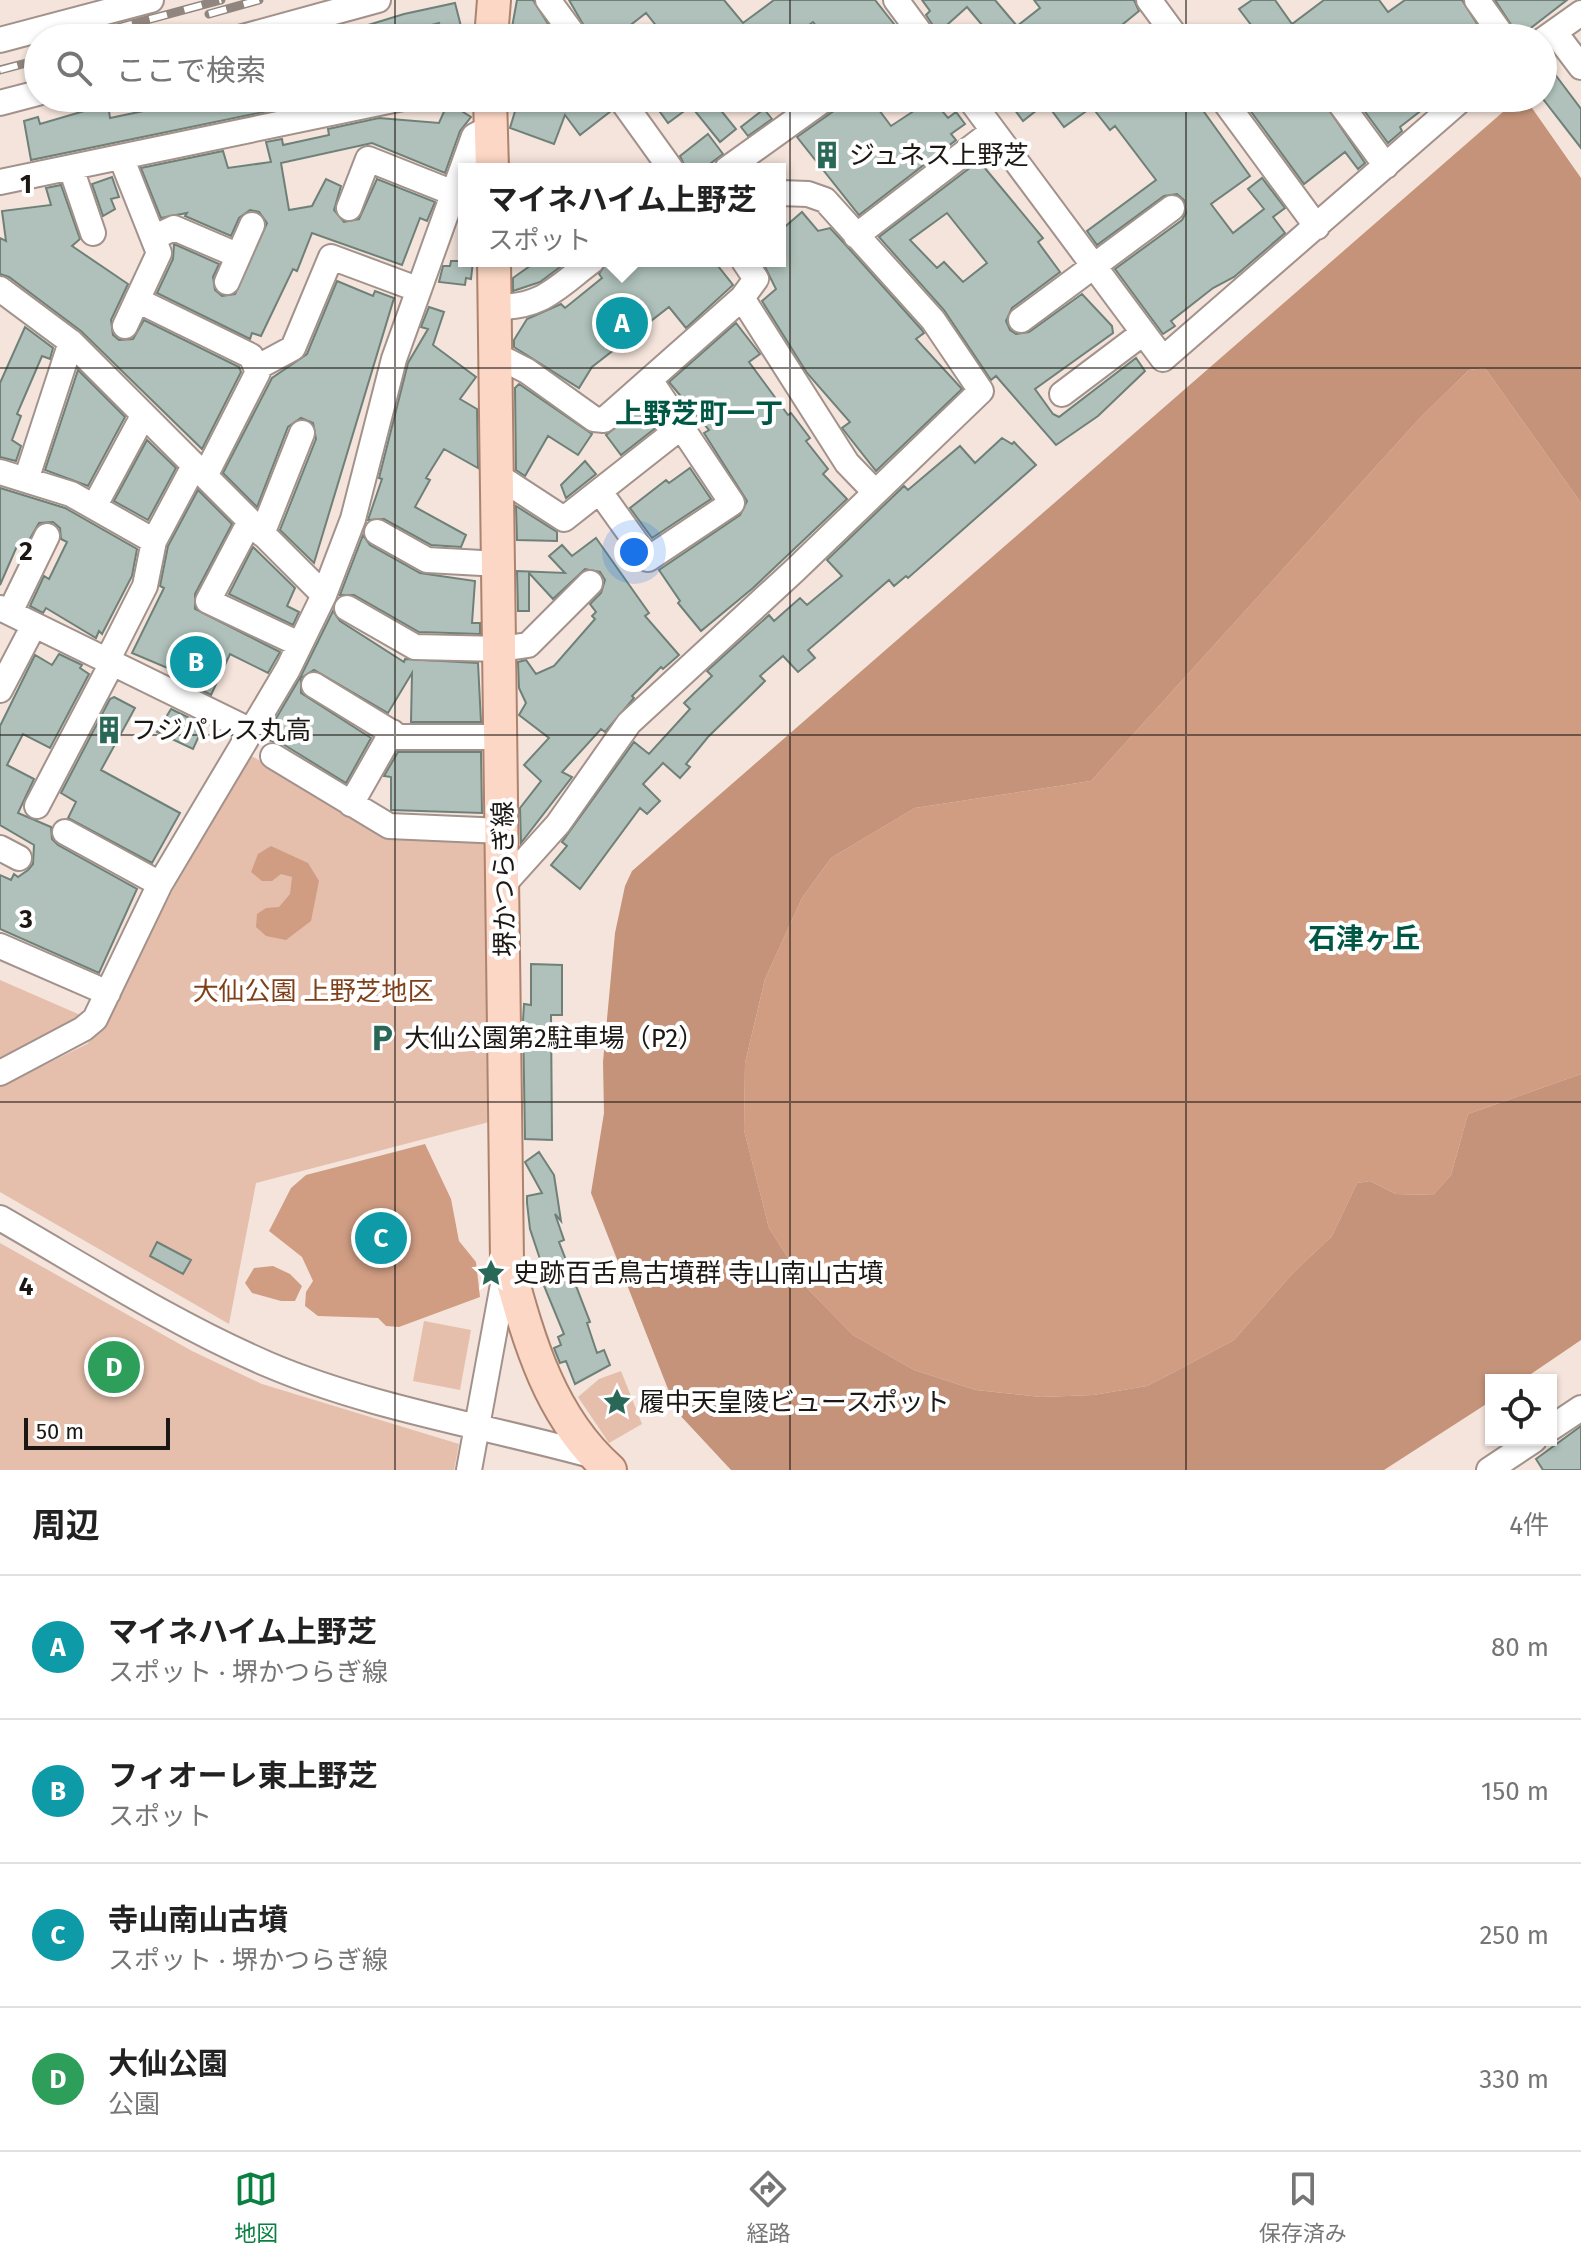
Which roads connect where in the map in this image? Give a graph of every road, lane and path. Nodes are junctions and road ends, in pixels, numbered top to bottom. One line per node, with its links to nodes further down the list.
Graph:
1 (151, 0): 8 (street)
2 (378, 0): 11 (street)
3 (494, 0): 12 (main road)
4 (548, 0): 13 (street)
5 (896, 0): 14 (street)
6 (1149, 0): 15 (street)
7 (1477, 0): 16 (street)
8 (117, 4): 10 (street)
9 (1581, 13): 17 (street)
10 (52, 24)
11 (290, 24)
12 (492, 24)
13 (566, 24)
14 (911, 24)
15 (1167, 24)
16 (1494, 24)
17 (1557, 32)
18 (24, 33): 19 (street)
19 (0, 40)
20 (1557, 44): 21 (street)
21 (1581, 67)
22 (24, 97): 23 (street)
23 (0, 103)
24 (336, 112): 33 (street)
25 (630, 112): 36 (street)
26 (806, 112): 37 (street)
27 (979, 112): 32 (street)
28 (1236, 112): 47 (street)
29 (1346, 112): 38 (street)
30 (1447, 112): 38 (street)
31 (491, 113): 34 (street); 35 (main road)
32 (993, 131): 49 (street); 52 (street)
33 (121, 157): 39 (street); 50 (street)
34 (463, 163)
35 (492, 163)
36 (667, 163)
37 (735, 163)
38 (1386, 166): 47 (street)
39 (71, 168): 41 (street); 48 (street)
40 (458, 175): 42 (street)
41 (0, 182)
42 (451, 192): 44 (street); 58 (street)
43 (786, 193): 49 (street)
44 (349, 208)
45 (1172, 208): 52 (street)
46 (252, 225): 51 (street)
47 (1317, 227): 64 (street)
48 (93, 233)
49 (856, 236): 78 (street)
50 (155, 237): 51 (street); 60 (street)
51 (237, 255): 56 (street)
52 (1094, 266): 62 (street); 64 (street)
53 (494, 267): 61 (main road, 堺かつらぎ線)
54 (584, 267): 61 (street)
55 (748, 267): 59 (street)
56 (227, 282)
57 (0, 289): 65 (street)
58 (417, 289): 67 (street); 86 (street)
59 (742, 298): 68 (street); 78 (street)
60 (137, 300): 63 (street); 67 (street)
61 (495, 307): 66 (main road, 堺かつらぎ線)
62 (1021, 320)
63 (125, 326)
64 (1143, 333): 69 (street)
65 (71, 342): 70 (street); 76 (street)
66 (496, 355): 68 (street); 75 (main road, 堺かつらぎ線)
67 (256, 368): 73 (street)
68 (650, 380): 71 (street)
69 (1062, 394)
70 (143, 416): 73 (street); 79 (street)
71 (681, 427): 77 (street); 77 (street)
72 (302, 433): 80 (street)
73 (200, 471): 80 (street); 83 (street)
74 (0, 472): 76 (street)
75 (498, 476): 77 (street); 84 (main road, 堺かつらぎ線)
76 (26, 480): 79 (street)
77 (600, 492)
78 (875, 492): 104 (street)
79 (94, 507): 83 (street)
80 (256, 528): 86 (street); 90 (street)
81 (377, 532): 84 (street)
82 (47, 536): 88 (street)
83 (154, 541): 92 (street)
84 (500, 564): 91 (main road, 堺かつらぎ線)
85 (590, 583): 91 (street)
86 (324, 595): 90 (street)
87 (347, 608): 91 (street)
88 (5, 610): 89 (street)
89 (34, 625): 92 (street); 94 (street)
90 (299, 644): 95 (street)
91 (501, 649): 97 (main road, 堺かつらぎ線)
92 (110, 662): 95 (street); 100 (street)
93 (314, 685): 96 (street)
94 (0, 690)
95 (251, 731): 103 (street)
96 (392, 732): 97 (street); 99 (street)
97 (502, 737): 101 (main road, 堺かつらぎ線)
98 (273, 756): 99 (street)
99 (351, 804): 101 (street)
100 (37, 806)
101 (503, 831): 104 (main road, 堺かつらぎ線)
102 (65, 832): 103 (street)
103 (160, 884): 106 (street)
104 (504, 884): 109 (main road, 堺かつらぎ線)
105 (0, 946): 106 (street)
106 (108, 993): 107 (street)
107 (0, 1073)
108 (0, 1218): 112 (street)
109 (507, 1261): 112 (street); 114 (main road, 堺かつらぎ線)
110 (1581, 1408): 111 (street)
111 (1557, 1424)
112 (477, 1427): 114 (street); 115 (street)
113 (1525, 1446): 116 (street)
114 (602, 1463)
115 (469, 1470)
116 (1489, 1470)

